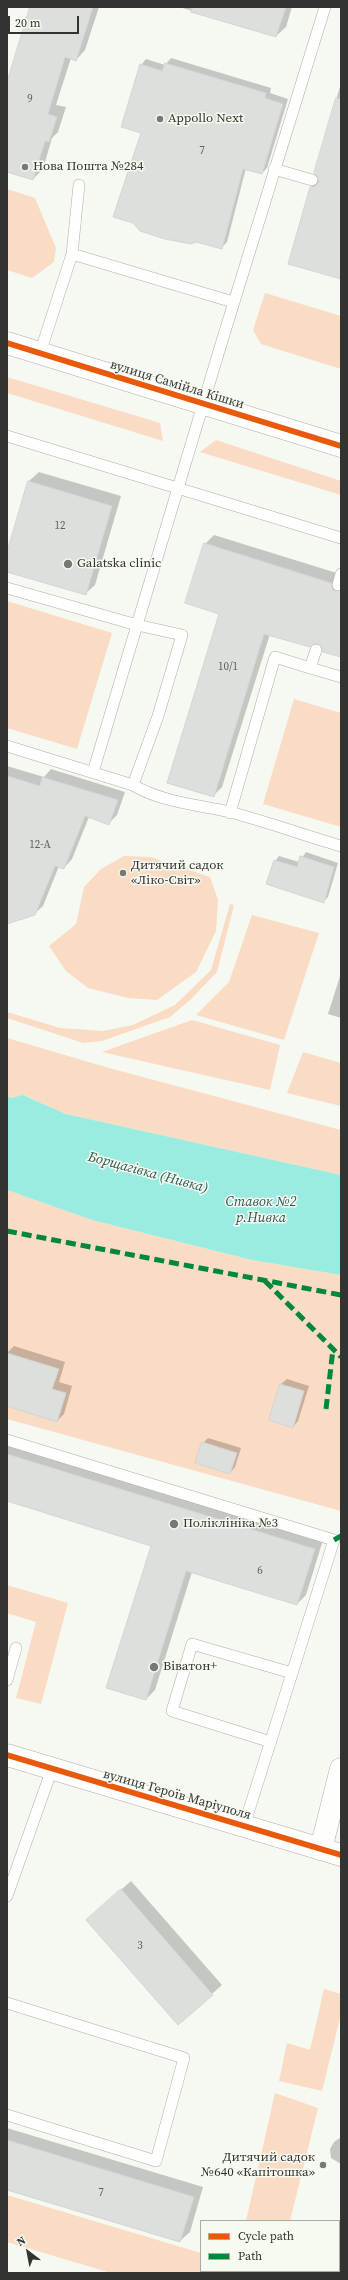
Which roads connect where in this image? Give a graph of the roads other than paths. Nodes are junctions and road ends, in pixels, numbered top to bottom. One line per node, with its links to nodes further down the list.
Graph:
1 (325, 7): 2 (lane)
2 (274, 169): 3 (lane); 6 (lane)
3 (312, 180)
4 (79, 185): 5 (lane)
5 (72, 254): 6 (lane); 8 (lane)
6 (234, 302): 9 (lane)
7 (7, 343): 8 (street, вулиця Самійла Кішки)
8 (40, 353): 9 (street, вулиця Самійла Кішки)
9 (203, 405): 11 (street, вулиця Самійла Кішки); 12 (lane)
10 (7, 436): 12 (lane)
11 (341, 446)
12 (179, 488): 13 (lane); 15 (lane)
13 (341, 538)
14 (7, 588): 15 (lane)
15 (137, 625): 20 (lane); 21 (lane)
16 (316, 650): 17 (lane)
17 (310, 668): 18 (lane); 22 (lane)
18 (341, 677)
19 (7, 746): 20 (lane)
20 (93, 772): 21 (lane)
21 (133, 785): 22 (lane)
22 (230, 812): 23 (lane)
23 (341, 846)
24 (7, 1440): 26 (lane)
25 (16, 1648): 27 (lane)
26 (292, 1673): 28 (lane); 28 (lane)
27 (7, 1680)
28 (271, 1742): 32 (lane)
29 (7, 1755): 30 (street, вулиця Героїв Маріуполя)
30 (52, 1769): 32 (street, вулиця Героїв Маріуполя); 34 (lane)
31 (341, 1769): 33 (street)
32 (244, 1826): 33 (street, вулиця Героїв Маріуполя)
33 (331, 1852)
34 (7, 1896)
35 (7, 2003): 36 (lane)
36 (7, 2115)

